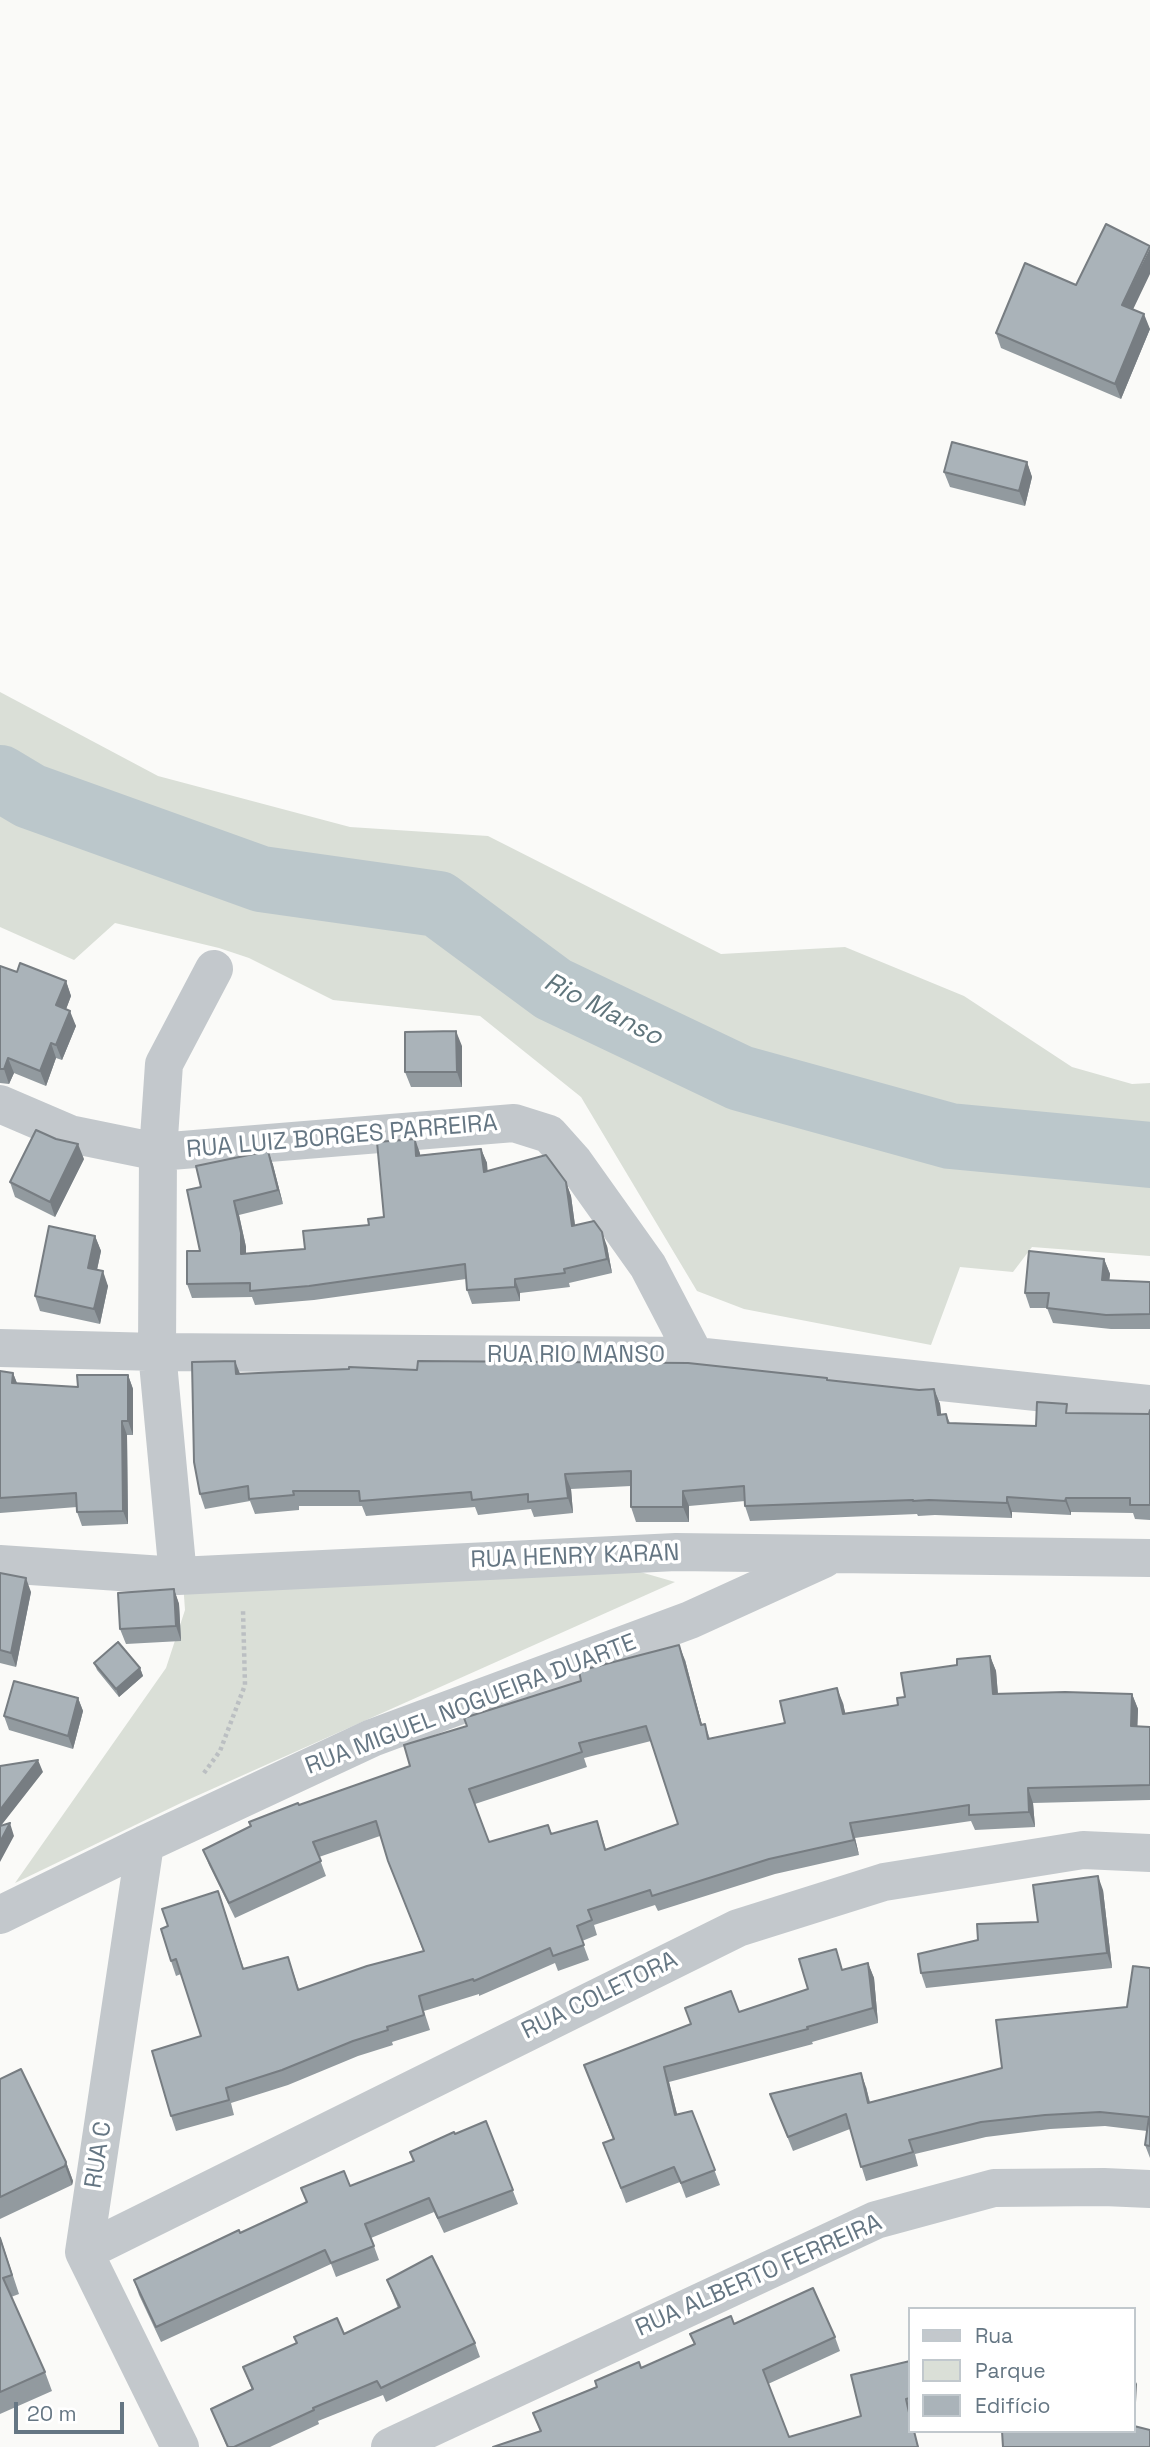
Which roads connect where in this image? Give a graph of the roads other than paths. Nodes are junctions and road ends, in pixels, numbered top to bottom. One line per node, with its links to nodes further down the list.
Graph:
1 (214, 969): 3 (street)
2 (0, 1104): 3 (street, RUA LUIZ BORGES PARREIRA)
3 (158, 1152): 5 (street); 6 (street, RUA LUIZ BORGES PARREIRA)
4 (0, 1348): 5 (street, RUA RIO MANSO)
5 (157, 1352): 6 (street, RUA RIO MANSO); 11 (street)
6 (695, 1356): 7 (street, RUA RIO MANSO)
7 (1150, 1404)
8 (832, 1555): 9 (street, RUA HENRY KARAN); 11 (street, RUA HENRY KARAN); 12 (street, RUA MIGUEL NOGUEIRA DUARTE)
9 (1150, 1558)
10 (0, 1564): 11 (street, RUA HENRY KARAN)
11 (178, 1576)
12 (145, 1844): 14 (street, RUA MIGUEL NOGUEIRA DUARTE); 16 (street, RUA C)
13 (1150, 1853): 16 (street, RUA COLETORA)
14 (0, 1915)
15 (1150, 2189): 18 (street, RUA ALBERTO FERREIRA)
16 (84, 2252): 17 (street)
17 (180, 2447)
18 (390, 2447)

